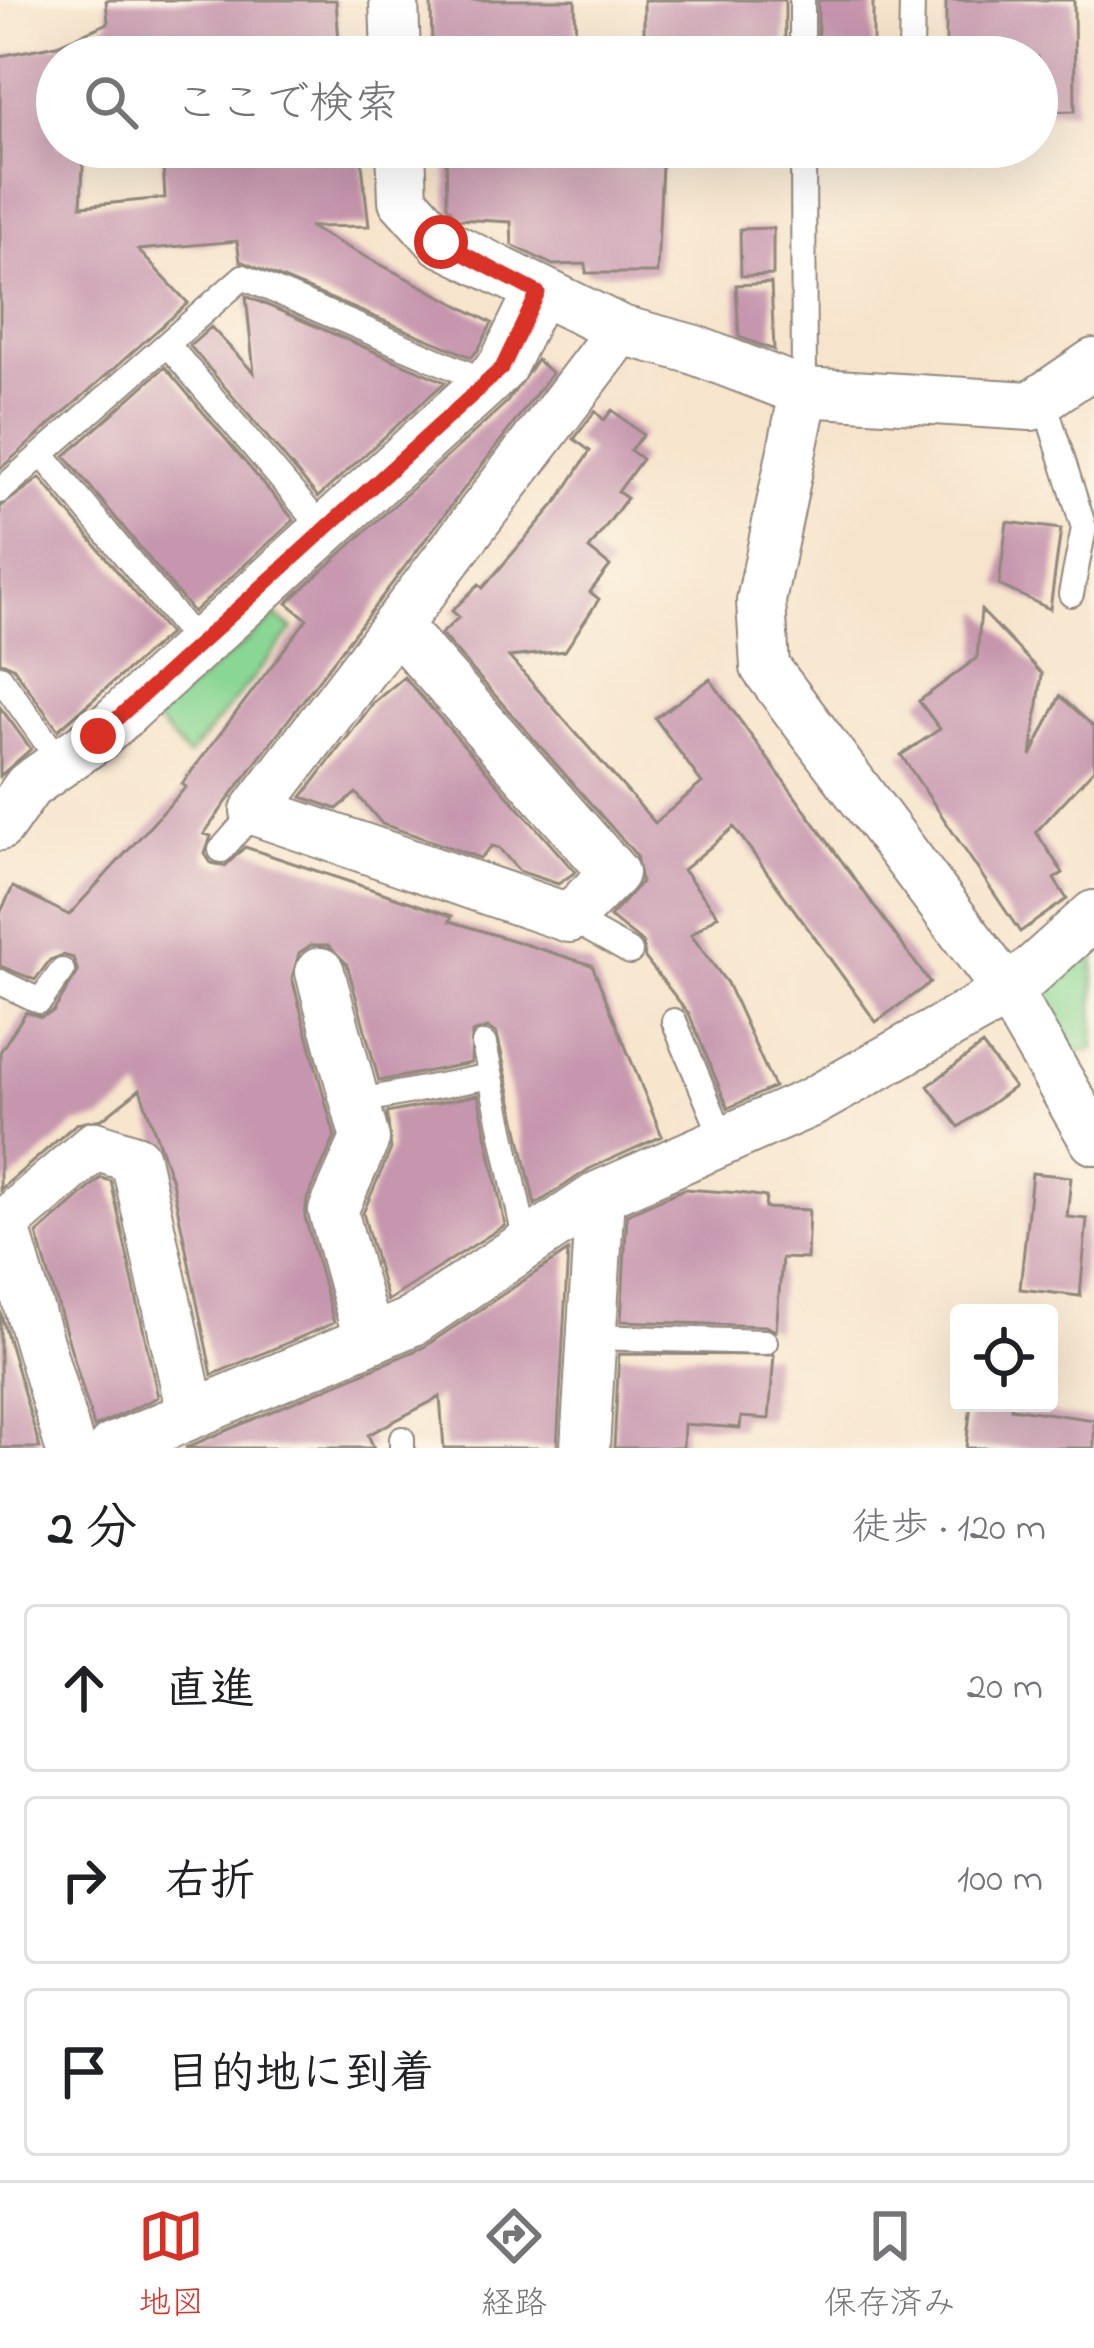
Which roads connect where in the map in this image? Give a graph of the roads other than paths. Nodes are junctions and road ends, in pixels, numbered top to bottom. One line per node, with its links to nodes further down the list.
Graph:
1 (394, 0): 4 (street)
2 (802, 0): 5 (lane)
3 (912, 0): 6 (lane)
4 (395, 36)
5 (802, 36)
6 (911, 36)
7 (401, 168): 9 (street)
8 (803, 168): 14 (lane)
9 (538, 293): 10 (street); 13 (street)
10 (621, 330): 14 (street); 21 (street)
11 (167, 344): 13 (lane); 16 (lane); 19 (lane)
12 (1094, 363): 15 (street)
13 (487, 382): 19 (street)
14 (804, 392): 15 (street); 34 (street)
15 (1043, 398): 18 (lane)
16 (42, 454): 17 (lane); 22 (lane)
17 (0, 491)
18 (1089, 529): 20 (lane)
19 (325, 531): 22 (street)
20 (1071, 594)
21 (396, 625): 25 (street); 29 (street)
22 (199, 645): 24 (street)
23 (0, 677): 24 (lane)
24 (62, 763): 26 (street)
25 (255, 812): 27 (lane); 29 (street)
26 (0, 826)
27 (221, 850)
28 (1094, 914): 34 (street)
29 (569, 918): 30 (lane)
30 (630, 952)
31 (62, 970): 33 (lane)
32 (320, 972): 38 (street)
33 (0, 982)
34 (1008, 992): 39 (street); 40 (street)
35 (674, 1021): 40 (lane)
36 (484, 1044): 37 (lane)
37 (491, 1076): 38 (lane); 42 (lane)
38 (356, 1102): 44 (street)
39 (1094, 1140)
40 (724, 1141): 41 (street)
41 (600, 1195): 42 (street); 43 (street)
42 (527, 1249): 44 (street)
43 (592, 1337): 45 (lane); 48 (street)
44 (368, 1339): 46 (street)
45 (765, 1342)
46 (153, 1435): 47 (street)
47 (70, 1448)
48 (585, 1448)

